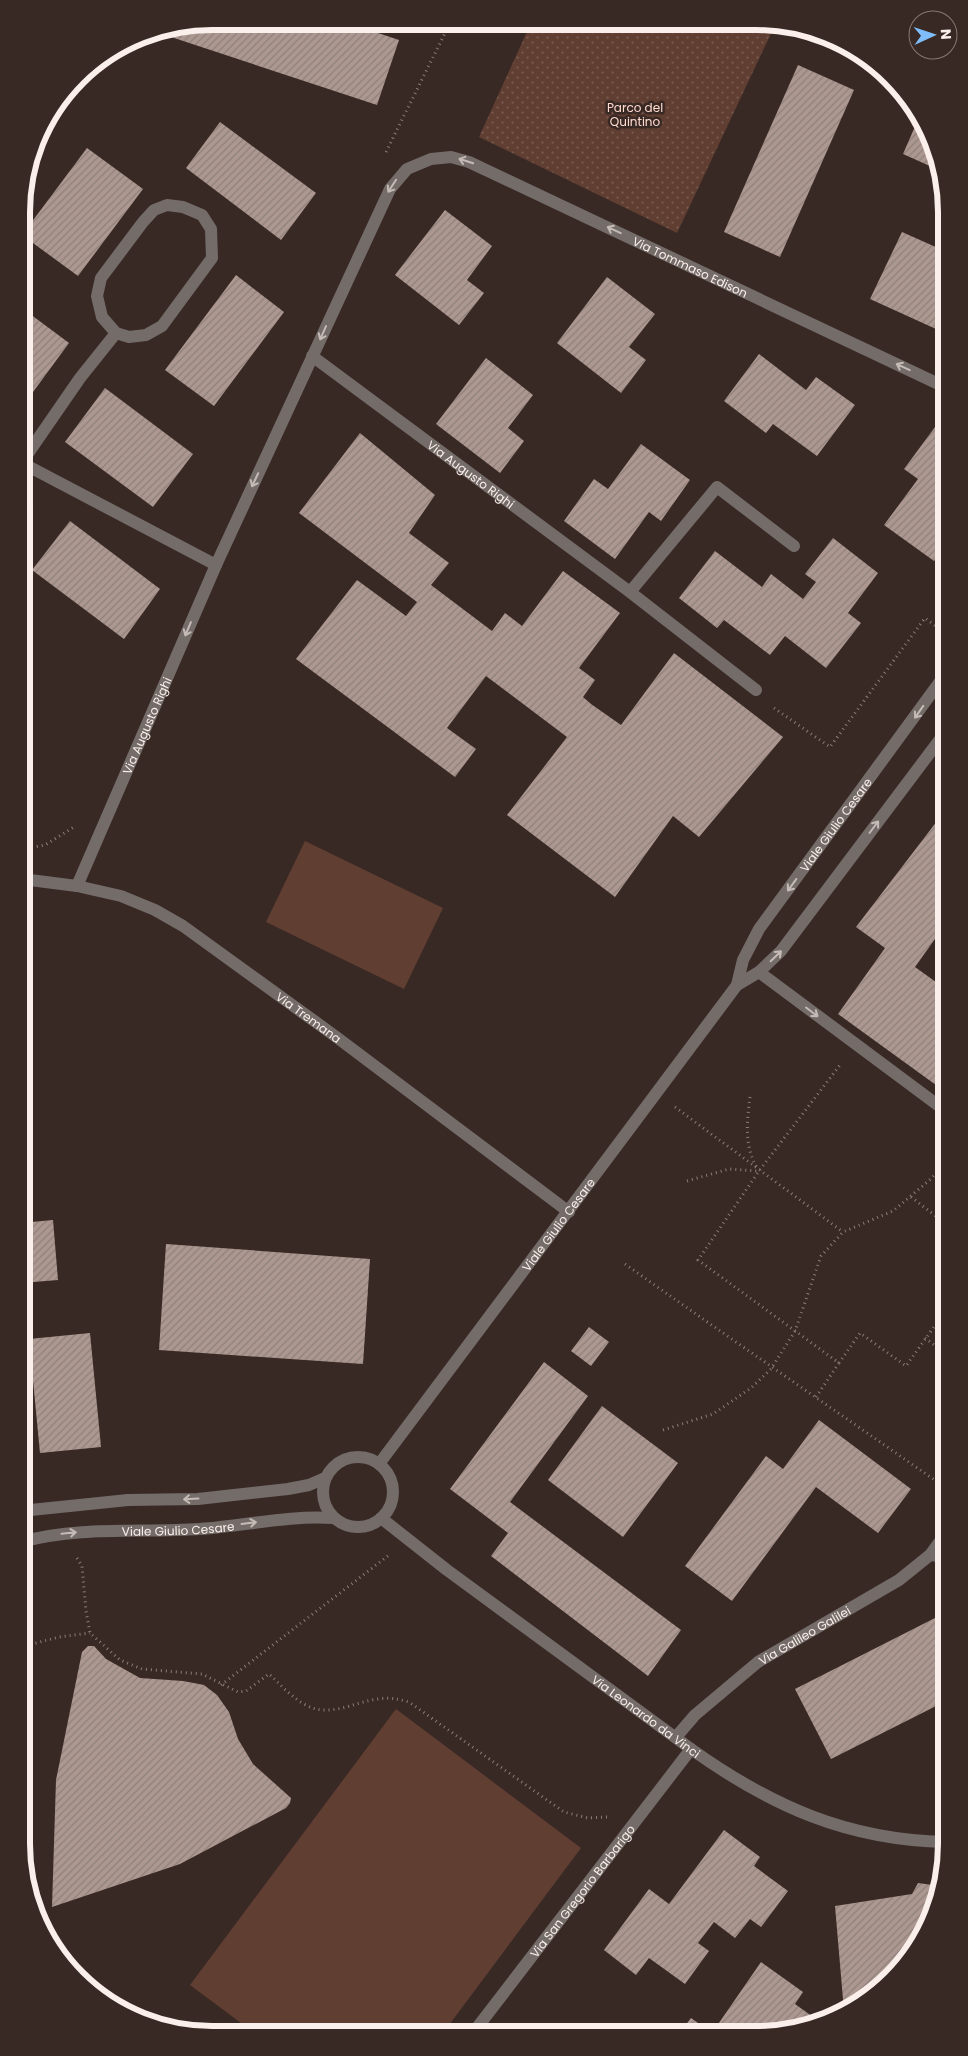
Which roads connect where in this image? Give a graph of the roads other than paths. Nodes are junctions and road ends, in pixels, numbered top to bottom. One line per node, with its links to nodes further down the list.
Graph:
1 (431, 159): 3 (street, Via Augusto Righi, one-way to 3); 4 (street, Via Tommaso Edison, one-way to 1)
2 (116, 334): 2 (street); 5 (street)
3 (312, 356): 8 (street, Via Augusto Righi, one-way to 8); 9 (street, Via Augusto Righi)
4 (938, 384)
5 (30, 451)
6 (30, 467): 8 (street)
7 (794, 546): 9 (street)
8 (216, 566): 14 (street, Via Augusto Righi, one-way to 14)
9 (630, 592): 11 (street, Via Augusto Righi)
10 (938, 685): 16 (street, Viale Giulio Cesare, one-way to 16)
11 (756, 690)
12 (938, 742): 15 (street, Viale Giulio Cesare, one-way to 12)
13 (30, 880): 14 (street, Via Tremana)
14 (77, 886): 18 (street, Via Tremana)
15 (759, 972): 16 (street, Viale Giulio Cesare); 17 (street, one-way to 17)
16 (737, 985): 18 (street, Viale Giulio Cesare)
17 (938, 1106)
18 (569, 1212): 19 (street, Viale Giulio Cesare)
19 (379, 1464): 20 (street); 23 (street)
20 (325, 1478): 21 (street, one-way to 21); 22 (street)
21 (30, 1510)
22 (333, 1518): 23 (street, Viale Giulio Cesare); 24 (street, Viale Giulio Cesare, one-way to 22)
23 (382, 1518): 28 (street, Via Leonardo da Vinci)
24 (30, 1540)
25 (938, 1544): 26 (street, Via Galileo Galilei)
26 (930, 1555): 27 (street); 28 (street, Via Galileo Galilei)
27 (938, 1556)
28 (676, 1737): 29 (street, Via Leonardo da Vinci)
29 (691, 1749): 30 (street, Via Leonardo da Vinci); 31 (street, Via San Gregorio Barbarigo)
30 (938, 1841)
31 (478, 2026)

